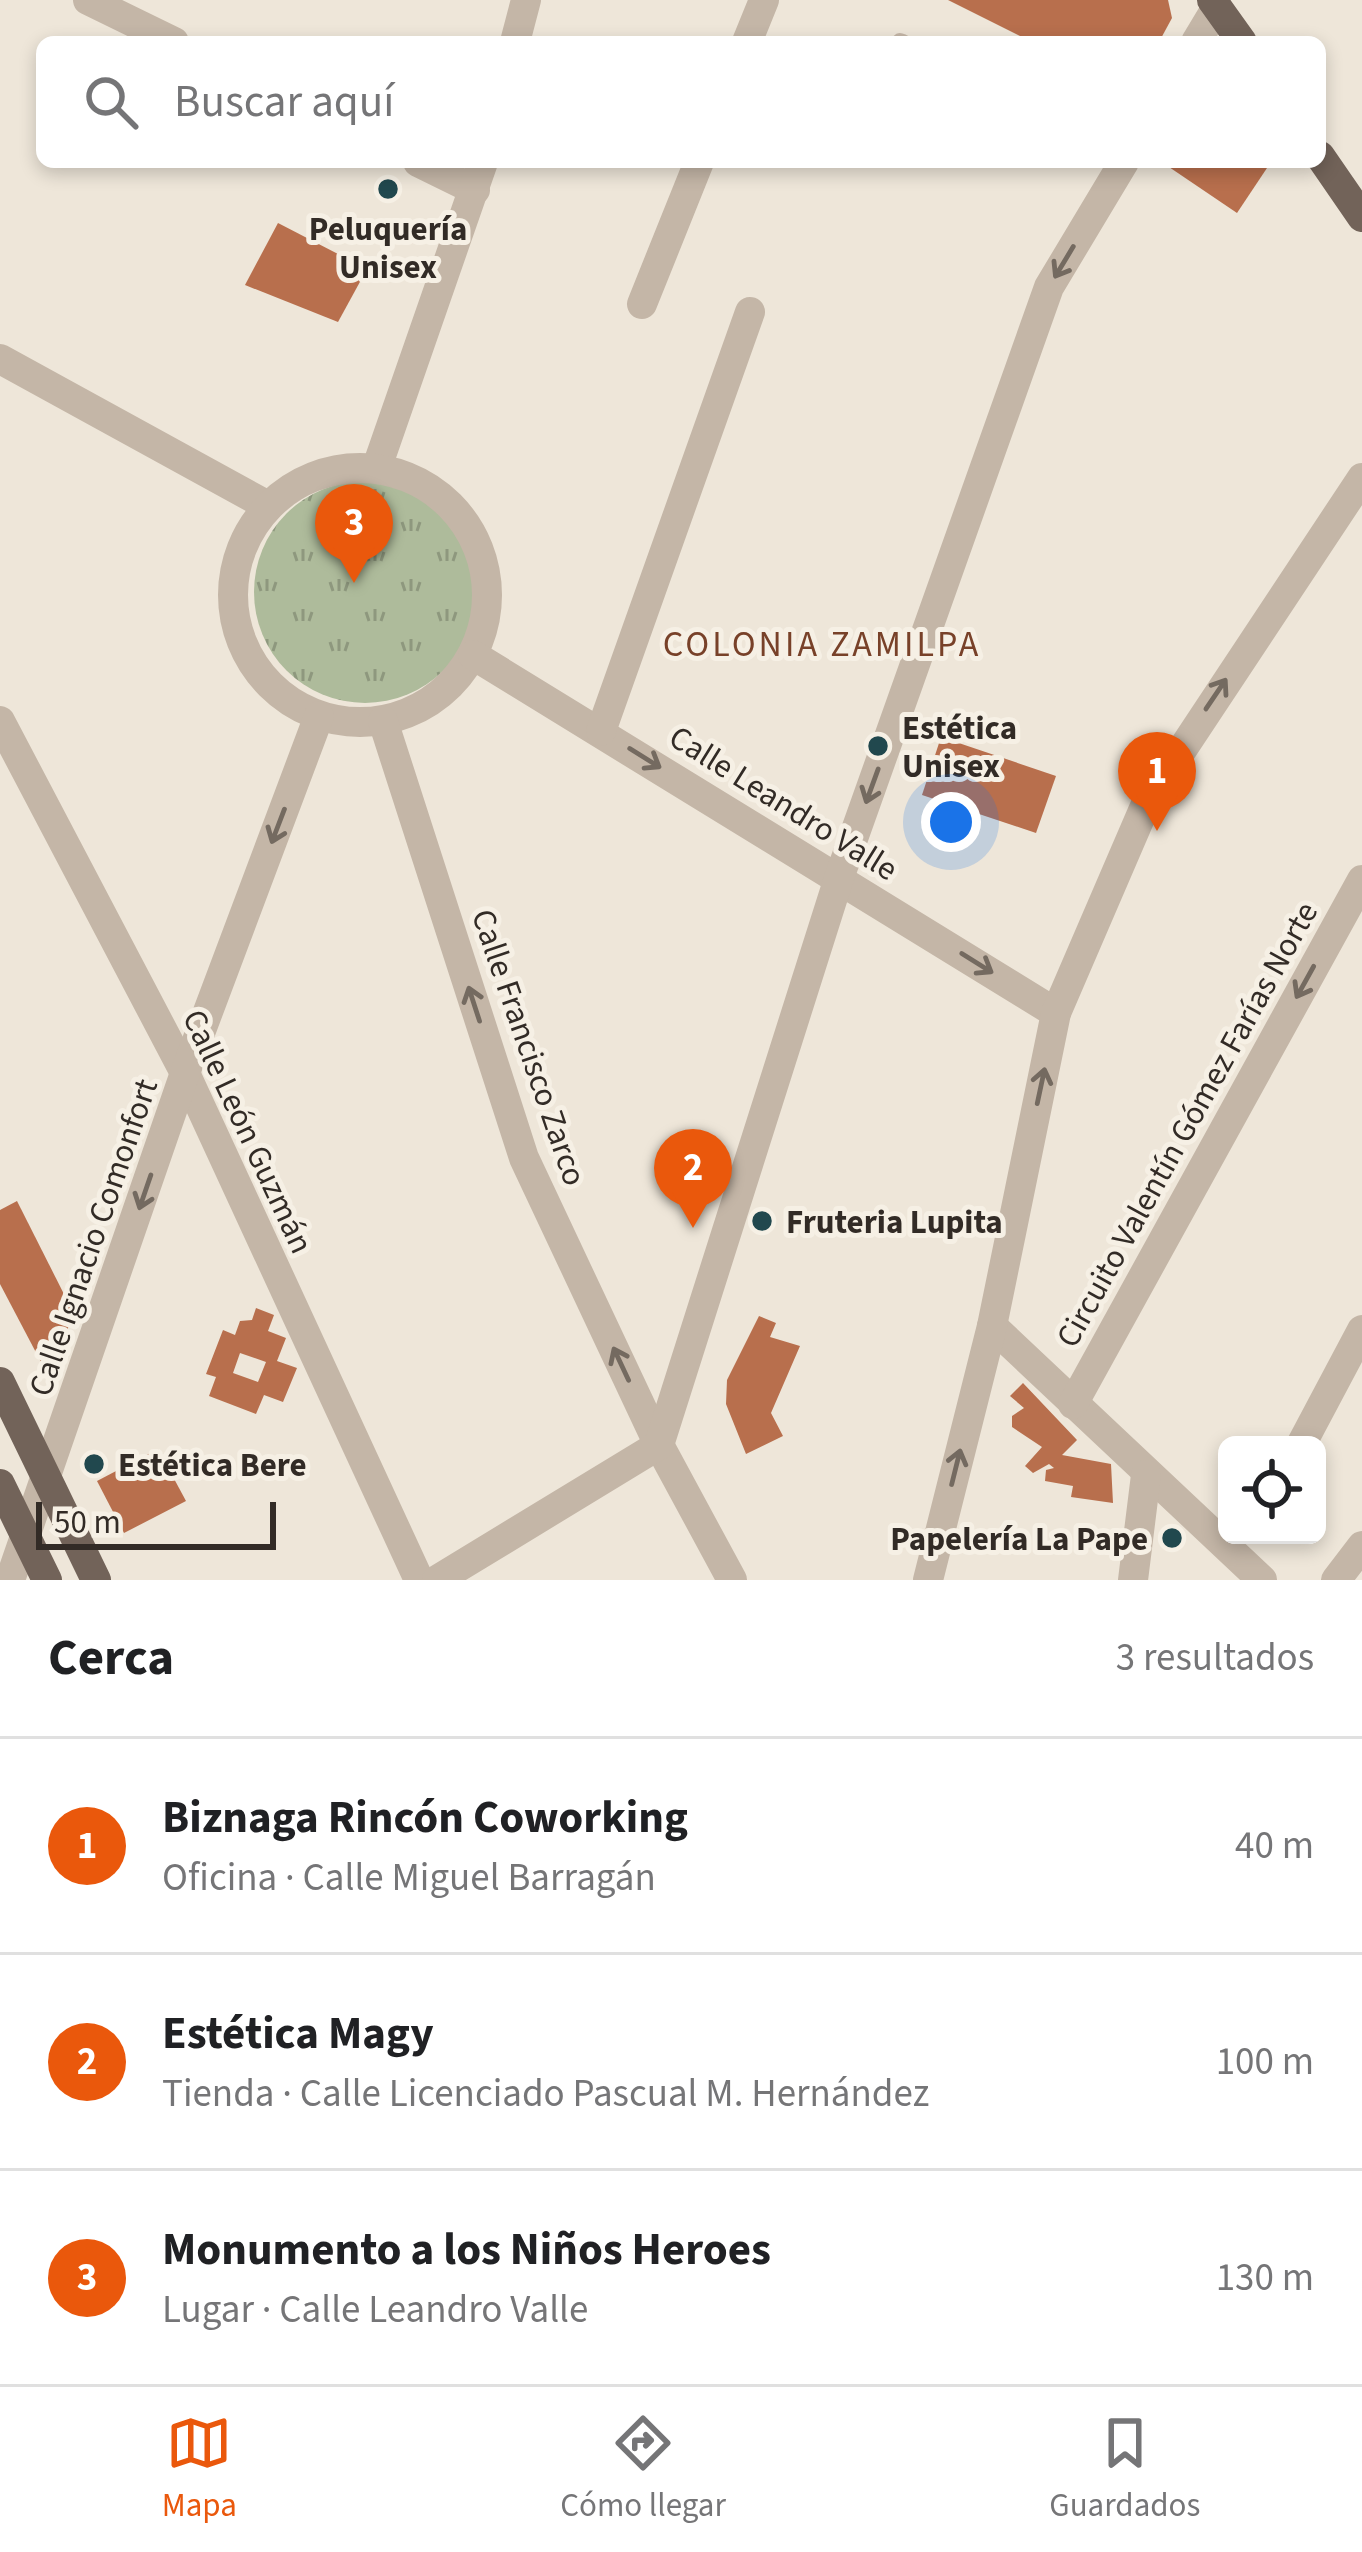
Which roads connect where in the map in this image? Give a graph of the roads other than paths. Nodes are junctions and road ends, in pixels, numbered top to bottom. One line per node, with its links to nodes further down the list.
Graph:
1 (88, 0): 5 (street)
2 (526, 0): 6 (street)
3 (764, 0): 7 (street)
4 (1217, 2): 8 (street); 9 (main road)
5 (162, 36)
6 (516, 36)
7 (749, 36)
8 (1199, 36)
9 (1238, 36)
10 (1326, 165): 15 (main road)
11 (444, 168): 14 (street)
12 (697, 168): 16 (street)
13 (1120, 168): 27 (street, one-way to 27)
14 (479, 176): 19 (street)
15 (1362, 217)
16 (642, 304)
17 (750, 312): 26 (street)
18 (0, 358): 21 (street)
19 (377, 467): 21 (street); 22 (street)
20 (1362, 478): 29 (street, one-way to 20)
21 (268, 506): 23 (street)
22 (472, 655): 25 (street); 26 (street, Calle Leandro Valle)
23 (319, 716): 25 (street); 30 (street, Calle Ignacio Comonfort, one-way to 30)
24 (0, 721): 30 (street, Calle León Guzmán)
25 (383, 721): 36 (street, Calle Francisco Zarco, one-way to 25)
26 (602, 730): 27 (street, Calle Leandro Valle, one-way to 27)
27 (839, 878): 29 (street, Calle Leandro Valle, one-way to 29); 36 (street)
28 (1362, 880): 34 (street, Circuito Valentín Gómez Farías Norte, one-way to 34)
29 (1056, 1013): 31 (street, one-way to 29)
30 (185, 1073): 38 (street, Calle Ignacio Comonfort, one-way to 38); 46 (street, Calle León Guzmán)
31 (992, 1326): 34 (street); 49 (street, one-way to 31)
32 (1362, 1330): 35 (street)
33 (0, 1382): 38 (main road)
34 (1073, 1404): 37 (street)
35 (1306, 1436)
36 (659, 1445): 47 (street); 48 (street, Calle Francisco Zarco)
37 (1146, 1474): 42 (street); 50 (street)
38 (48, 1480): 40 (street, Calle Ignacio Comonfort); 45 (main road)
39 (0, 1484): 40 (main road)
40 (26, 1537): 43 (street, Calle Ignacio Comonfort); 44 (main road)
41 (1362, 1546): 51 (street)
42 (1252, 1558)
43 (10, 1580)
44 (47, 1580)
45 (96, 1580)
46 (419, 1580)
47 (437, 1580)
48 (732, 1580)
49 (928, 1580)
50 (1132, 1580)
51 (1336, 1580)

